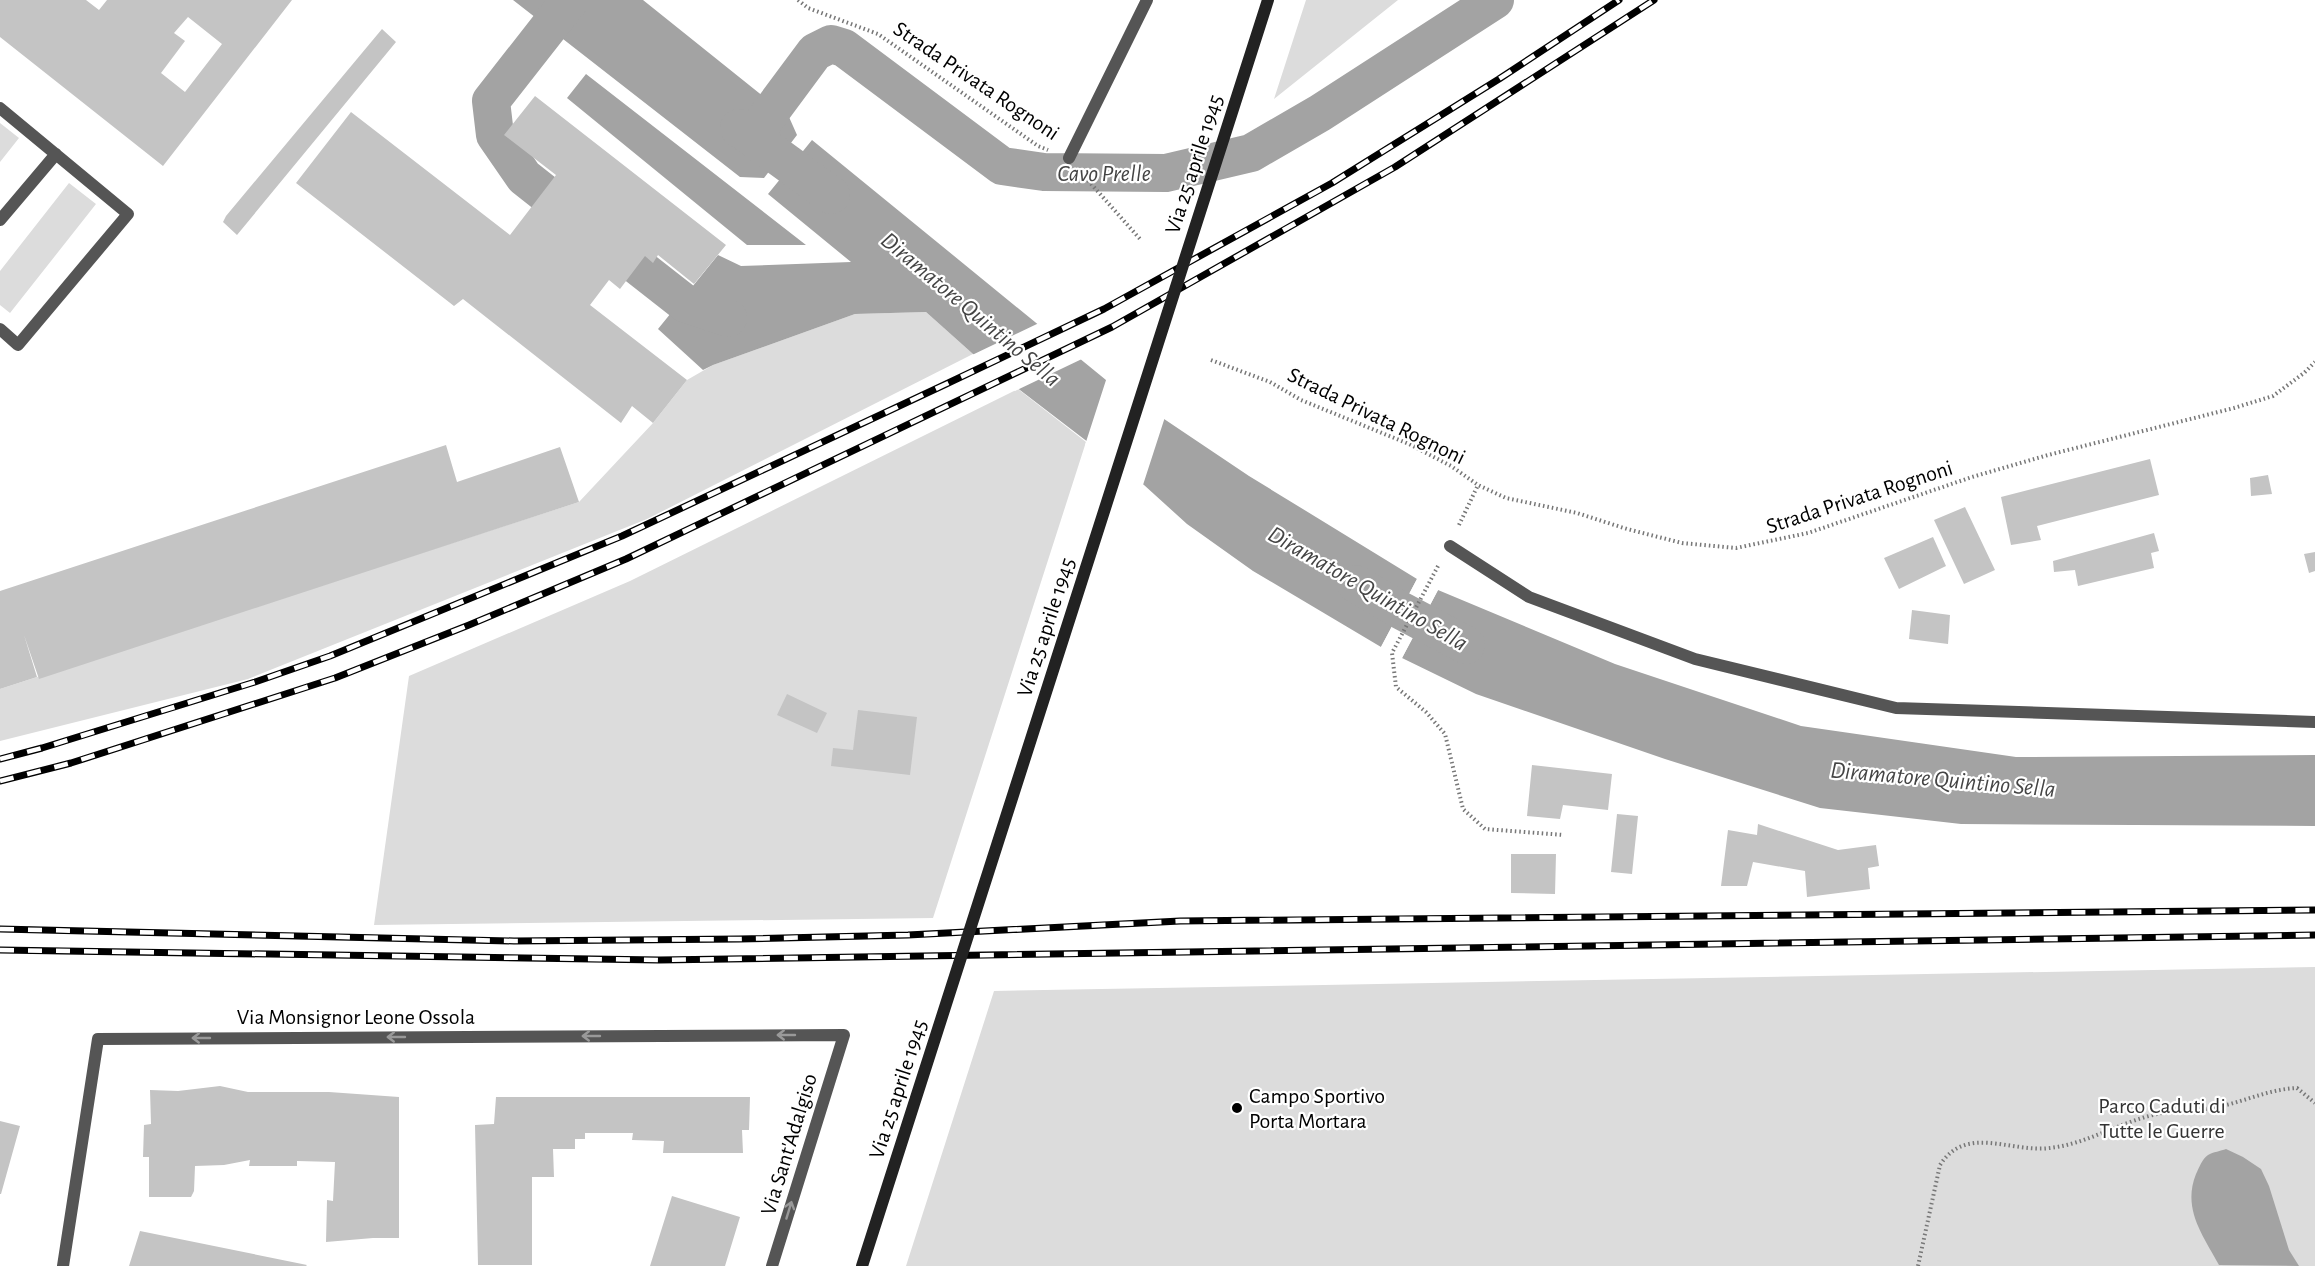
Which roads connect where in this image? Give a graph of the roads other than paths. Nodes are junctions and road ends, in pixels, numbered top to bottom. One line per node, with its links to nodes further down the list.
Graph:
1 (1147, 0): 5 (street)
2 (1268, 0): 13 (street, Via 25 aprile 1945, bridge)
3 (0, 108): 4 (street)
4 (56, 154): 6 (street); 7 (street)
5 (1069, 158)
6 (0, 220)
7 (0, 329)
8 (1450, 546): 9 (street)
9 (2315, 722)
10 (844, 1035): 11 (street, Via Monsignor Leone Ossola, one-way to 11); 12 (street, Via Sant'Adalgiso, one-way to 10)
11 (63, 1266)
12 (772, 1266)
13 (862, 1266)

